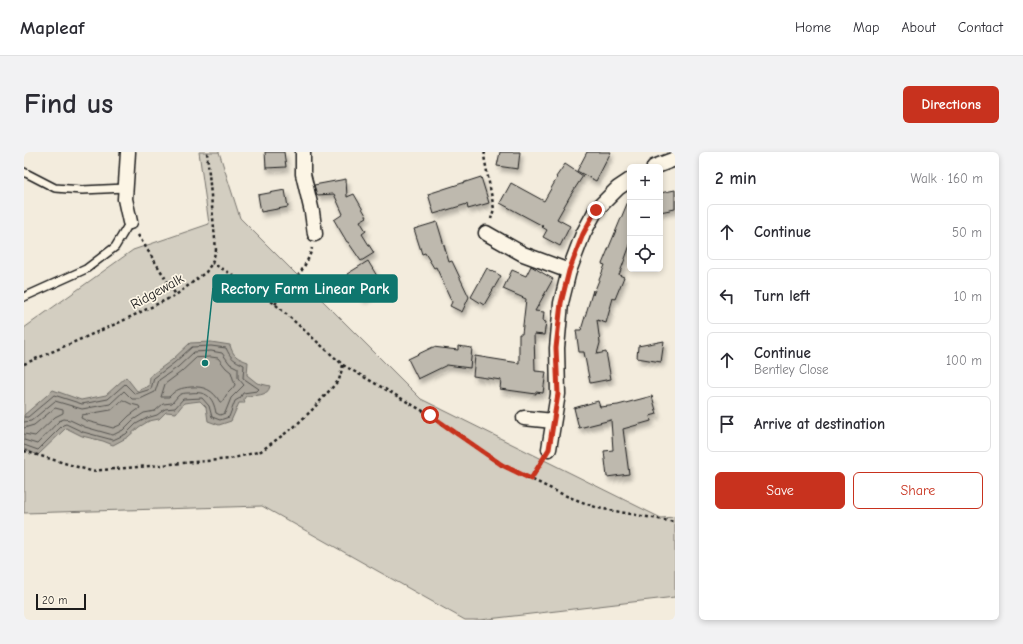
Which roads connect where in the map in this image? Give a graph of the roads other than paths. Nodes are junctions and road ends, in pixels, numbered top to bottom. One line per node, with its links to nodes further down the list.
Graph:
1 (128, 152): 7 (street)
2 (303, 152): 10 (street)
3 (675, 159): 4 (street)
4 (662, 164)
5 (24, 172): 7 (lane)
6 (627, 182): 11 (street)
7 (126, 188): 8 (street)
8 (130, 222): 12 (lane)
9 (486, 233): 11 (street)
10 (315, 234)
11 (569, 271): 14 (street)
12 (24, 296)
13 (524, 418): 14 (street)
14 (553, 421): 15 (street)
15 (549, 449)

